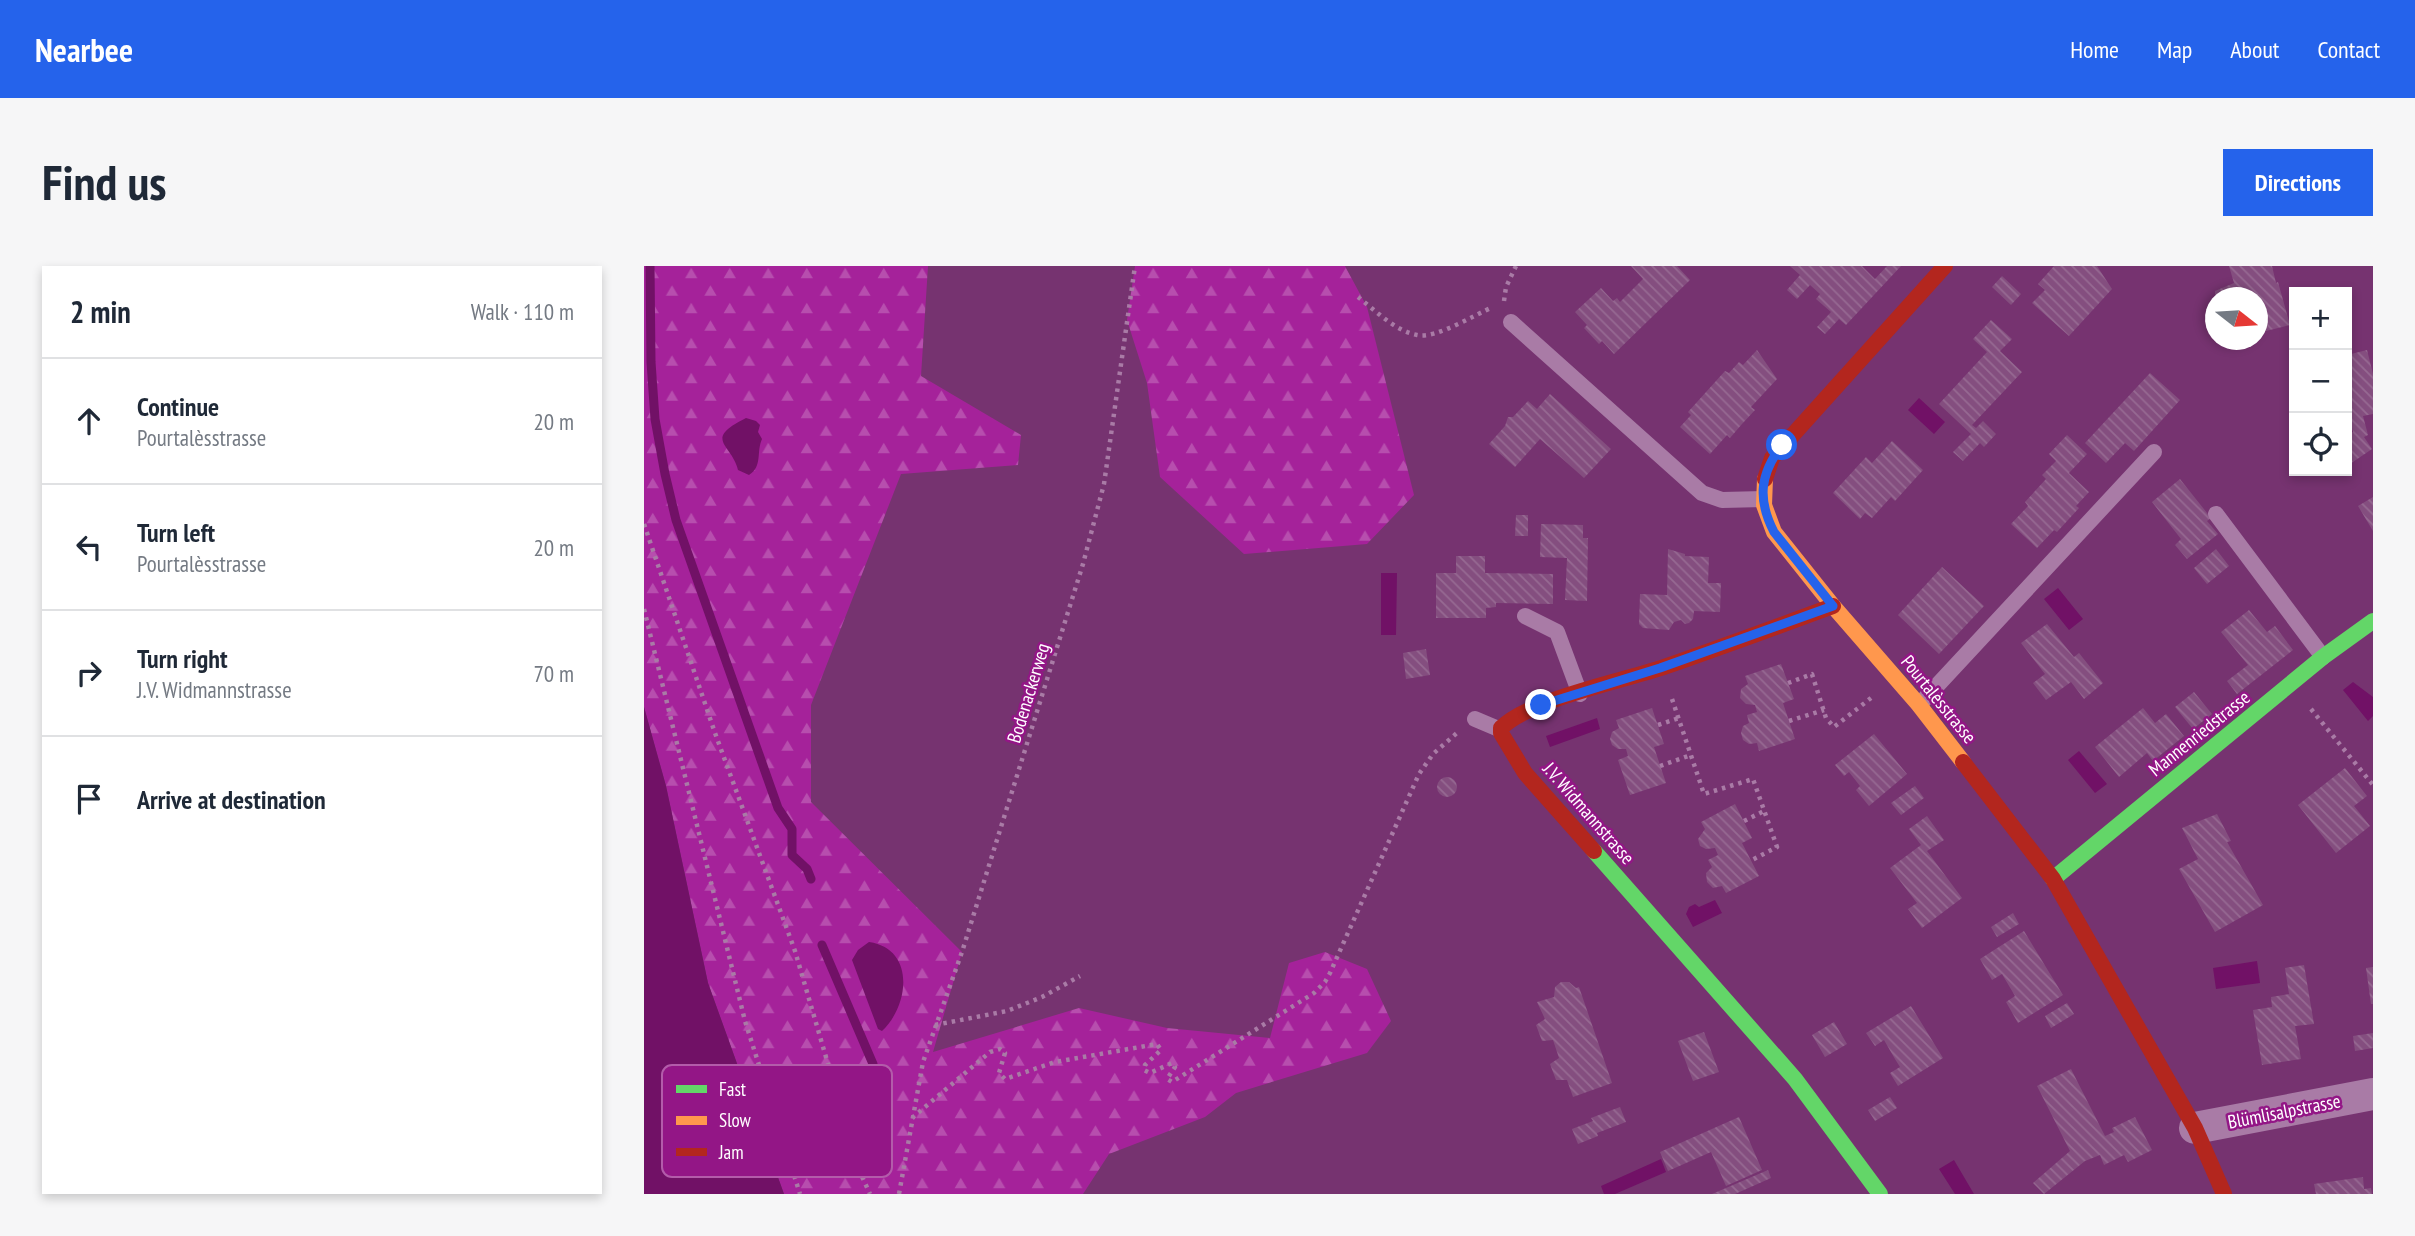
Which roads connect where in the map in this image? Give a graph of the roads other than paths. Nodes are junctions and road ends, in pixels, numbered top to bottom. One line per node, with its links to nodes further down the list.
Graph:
1 (1945, 266): 4 (street, Pourtalèsstrasse)
2 (1511, 322): 4 (lane)
3 (2154, 452): 11 (lane)
4 (1764, 499): 6 (street, Pourtalèsstrasse)
5 (2216, 514): 9 (lane)
6 (1833, 606): 10 (street); 11 (street, Pourtalèsstrasse)
7 (1525, 616): 10 (lane)
8 (2373, 621): 9 (street, Mannenriedstrasse)
9 (2323, 657): 14 (street, Mannenriedstrasse)
10 (1580, 694): 13 (street)
11 (1919, 705): 14 (street, Pourtalèsstrasse)
12 (1475, 719): 13 (lane)
13 (1501, 730): 17 (street, J.V. Widmannstrasse)
14 (2053, 879): 16 (street, Pourtalèsstrasse)
15 (2373, 1094): 16 (street, Blümlisalpstrasse)
16 (2195, 1128): 18 (street, Pourtalèsstrasse)
17 (1880, 1194)
18 (2224, 1194)

